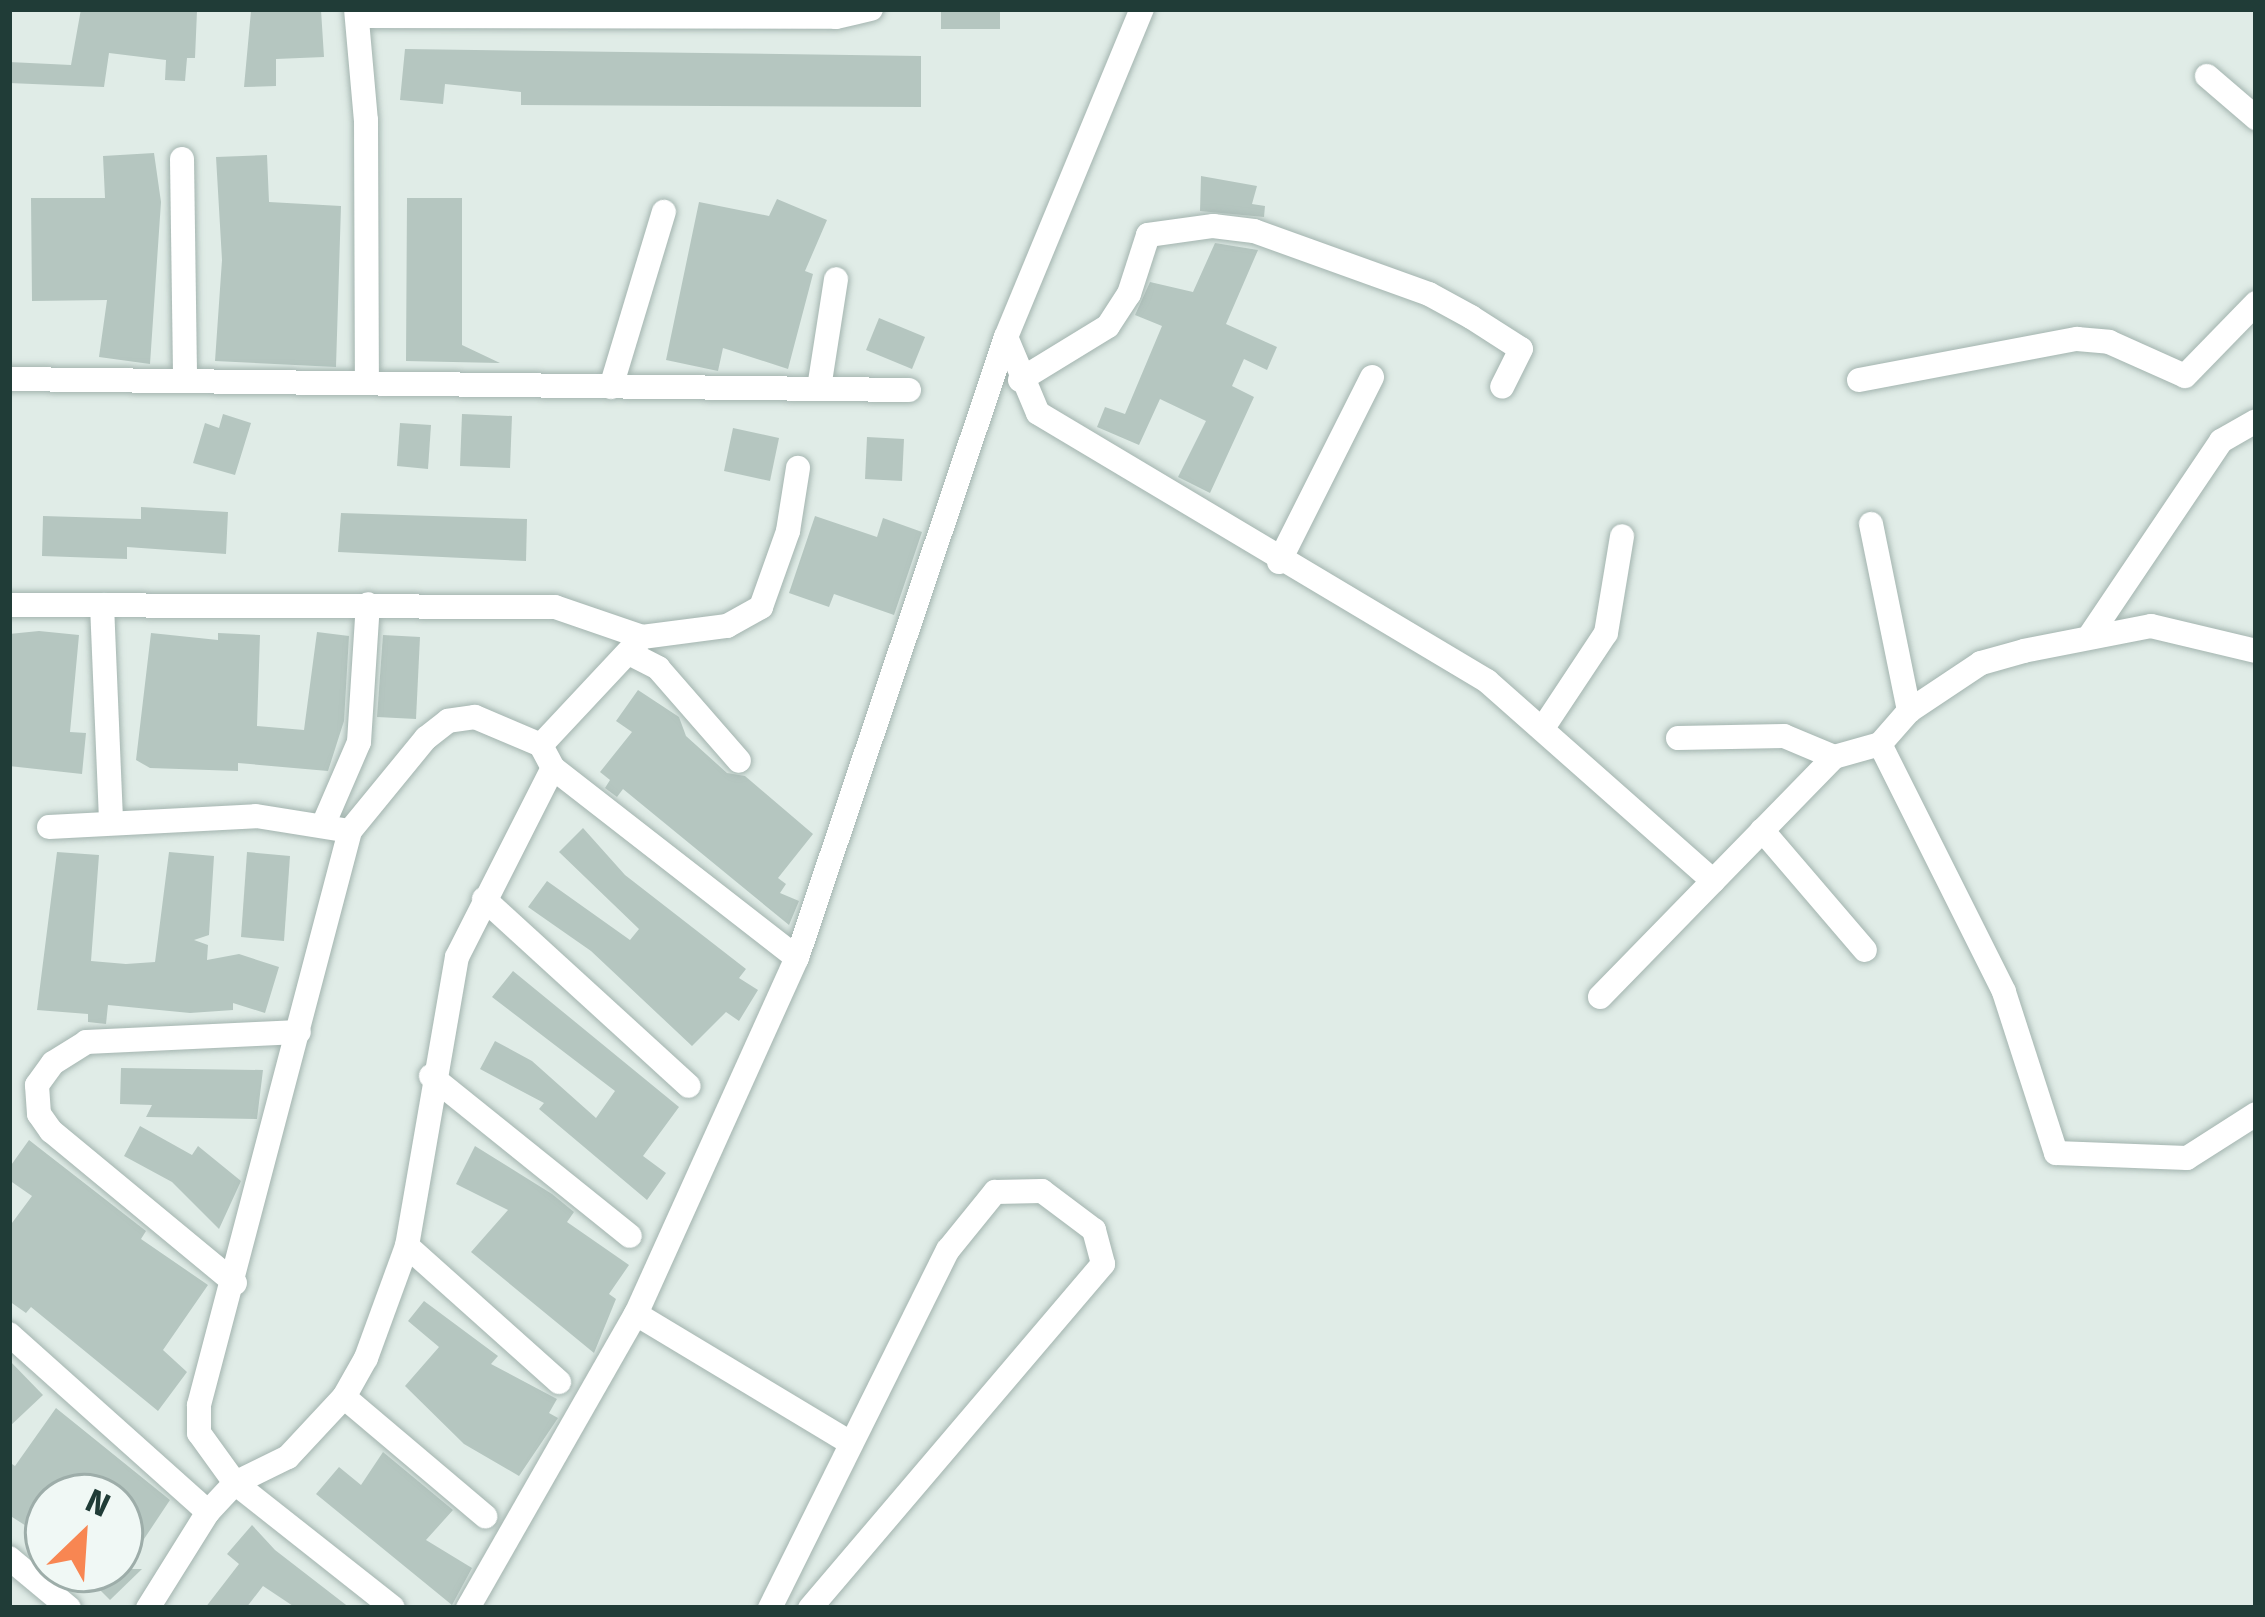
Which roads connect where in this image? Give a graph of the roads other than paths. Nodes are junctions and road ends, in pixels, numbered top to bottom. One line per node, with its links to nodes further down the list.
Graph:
1 (871, 9): 3 (street)
2 (1142, 9): 10 (street)
3 (357, 13): 14 (street)
4 (2206, 76): 5 (street)
5 (2256, 118)
6 (182, 159): 13 (street)
7 (664, 212): 17 (street)
8 (836, 279): 18 (street)
9 (2256, 302): 16 (street)
10 (1006, 337): 15 (street); 47 (street)
11 (1372, 377): 25 (street)
12 (9, 379): 13 (street)
13 (185, 379): 14 (street)
14 (367, 380): 17 (street)
15 (1020, 380): 19 (street); 25 (street)
16 (1859, 380)
17 (611, 387): 18 (street)
18 (819, 388): 20 (street)
19 (1502, 388)
20 (909, 390)
21 (2256, 421): 29 (street)
22 (798, 468): 30 (street)
23 (1871, 524): 32 (street)
24 (1622, 536): 33 (street)
25 (1279, 562): 33 (street)
26 (368, 604): 28 (street); 30 (street); 40 (street)
27 (9, 605): 28 (street)
28 (102, 605): 39 (street)
29 (2091, 634): 31 (street); 32 (street)
30 (635, 645): 36 (street); 38 (street)
31 (2256, 651)
32 (1910, 711): 35 (street)
33 (1545, 725): 44 (street)
34 (1678, 738): 37 (street)
35 (1880, 745): 37 (street); 52 (street)
36 (547, 757): 43 (street); 45 (street); 47 (street)
37 (1834, 757): 42 (street)
38 (739, 761)
39 (111, 822): 40 (street); 41 (street)
40 (324, 823): 43 (street)
41 (50, 827)
42 (1762, 830): 44 (street); 46 (street)
43 (350, 832): 49 (street)
44 (1713, 881): 48 (street)
45 (484, 899): 50 (street); 51 (street)
46 (1865, 950)
47 (797, 958): 56 (street)
48 (1600, 997)
49 (299, 1032): 55 (street); 55 (street)
50 (431, 1076): 53 (street); 54 (street)
51 (689, 1086)
52 (2256, 1114)
53 (630, 1236)
54 (406, 1246): 58 (street); 59 (street)
55 (235, 1283): 61 (street)
56 (636, 1314): 60 (street); 68 (street)
57 (9, 1334): 62 (street)
58 (559, 1382)
59 (344, 1397): 61 (street); 63 (street)
60 (849, 1442): 69 (street); 70 (street)
61 (235, 1483): 62 (street); 67 (street)
62 (208, 1512): 66 (street)
63 (485, 1516)
64 (9, 1558): 65 (street)
65 (69, 1608)
66 (148, 1608)
67 (393, 1608)
68 (468, 1608)
69 (770, 1608)
70 (810, 1608)

